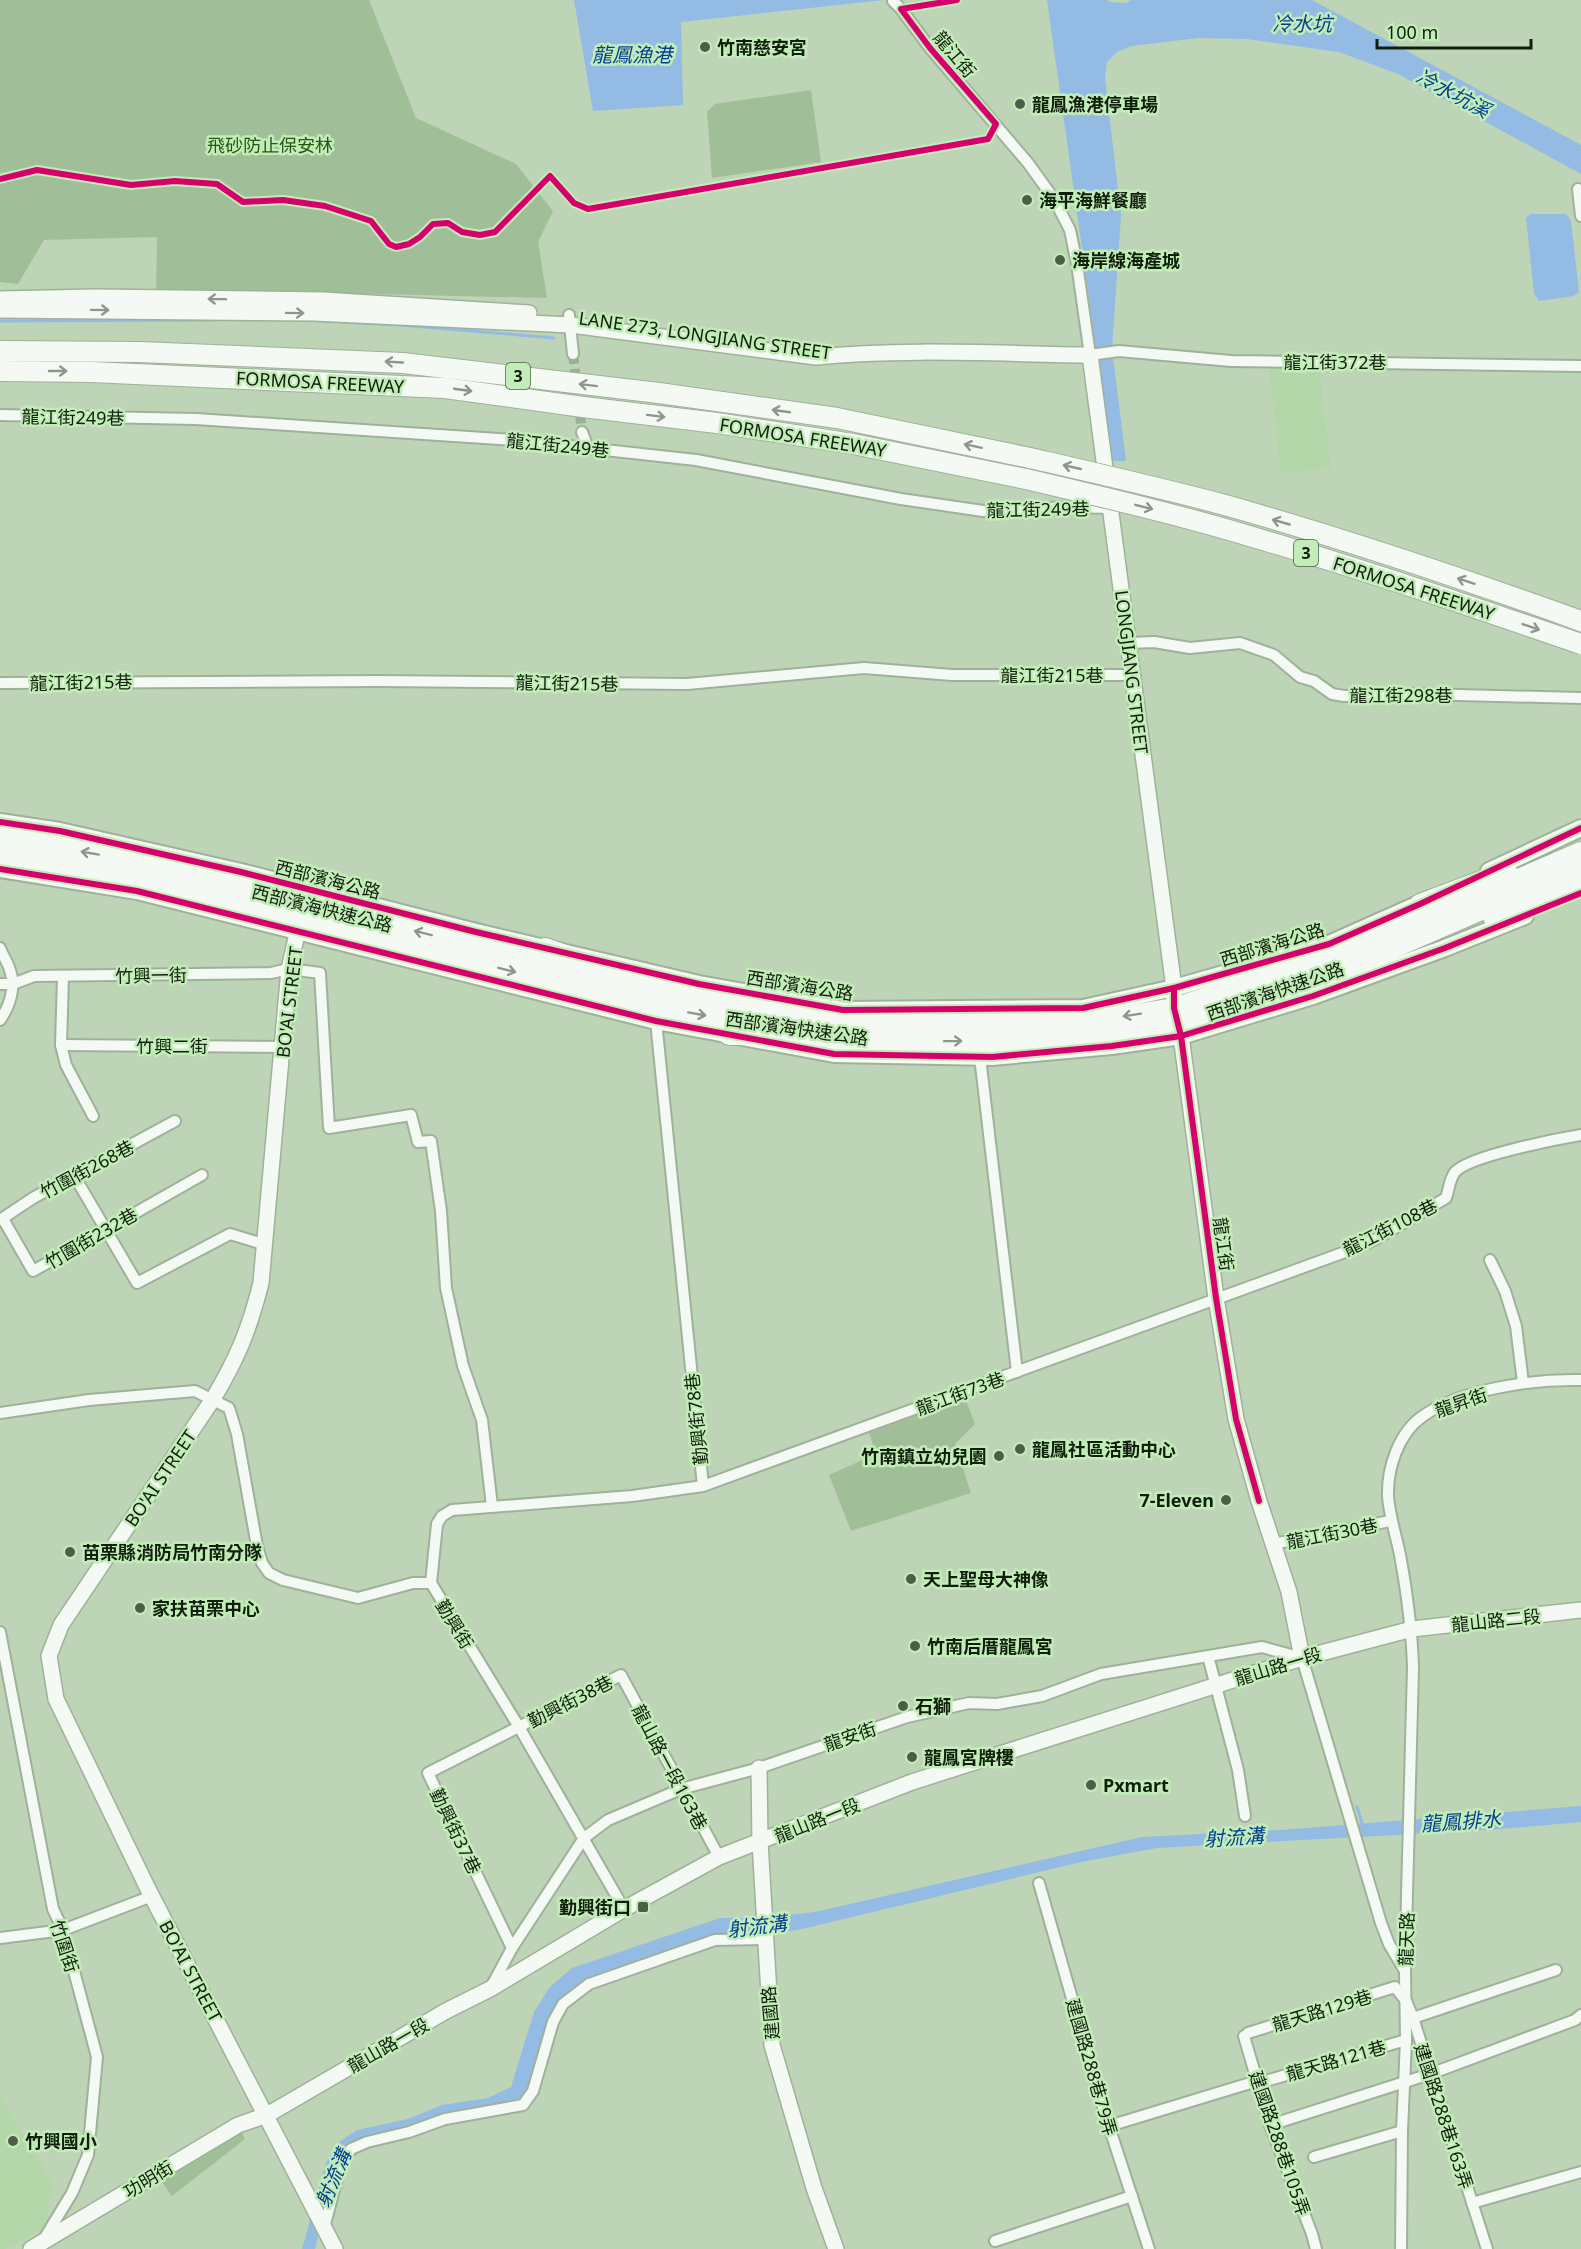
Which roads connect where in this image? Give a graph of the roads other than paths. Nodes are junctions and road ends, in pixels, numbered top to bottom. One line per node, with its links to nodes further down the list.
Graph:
1 (893, 1): 9 (street, 龍江街)
2 (1578, 189): 3 (street)
3 (1581, 216)
4 (0, 299): 6 (street, one-way to 4)
5 (0, 310): 6 (street, one-way to 6)
6 (570, 320): 8 (street); 9 (street, LANE 273, LONGJIANG STREET)
7 (0, 351): 16 (highway, FORMOSA FREEWAY / 3, one-way to 7, bridge)
8 (573, 354)
9 (1092, 355): 10 (street, 龍江街372巷); 15 (street, LONGJIANG STREET)
10 (1581, 366)
11 (0, 371): 18 (highway, FORMOSA FREEWAY / 3, one-way to 18, bridge)
12 (0, 415): 14 (street, 龍江街249巷)
13 (582, 432): 14 (street)
14 (588, 448): 15 (street, 龍江街249巷)
15 (1111, 508): 17 (street, LONGJIANG STREET)
16 (1581, 621)
17 (1133, 643): 19 (street, LONGJIANG STREET); 21 (street, 龍江街298巷)
18 (1581, 644)
19 (1133, 675): 20 (street, 龍江街215巷); 41 (street, LONGJIANG STREET)
20 (0, 683)
21 (1581, 698)
22 (0, 822): 32 (main road, 西部濱海公路)
23 (1581, 828): 33 (main road, 西部濱海公路)
24 (0, 837): 32 (highway, 西部濱海快速公路, one-way to 24)
25 (1581, 840): 33 (highway)
26 (1581, 852): 33 (highway, 西部濱海快速公路)
27 (0, 853): 32 (highway, 西部濱海快速公路)
28 (1581, 867): 33 (highway, 西部濱海快速公路)
29 (0, 869): 32 (main road, 西部濱海公路)
30 (1581, 884): 33 (highway)
31 (1581, 893): 41 (main road, 西部濱海公路)
32 (303, 911): 35 (main road, 西部濱海公路); 36 (street, BO'AI STREET); 40 (highway, 西部濱海快速公路, one-way to 32); 43 (main road, 西部濱海公路); 45 (highway, 西部濱海快速公路, one-way to 45)
33 (1420, 921): 41 (main road, 西部濱海公路); 41 (highway, 西部濱海快速公路)
34 (0, 948): 39 (street)
35 (545, 948): 40 (highway); 41 (main road, 西部濱海公路)
36 (289, 969): 37 (street, 竹興一街); 47 (street, BO'AI STREET); 65 (street, 竹興一街)
37 (63, 977): 39 (street, 竹興一街); 46 (street)
38 (0, 984): 39 (street, 竹興一街)
39 (13, 984): 42 (street)
40 (690, 998): 41 (highway, 西部濱海快速公路, one-way to 40)
41 (1177, 1014): 45 (highway, 西部濱海快速公路, one-way to 41); 48 (main road, 西部濱海公路); 58 (street, 龍江街)
42 (0, 1020)
43 (656, 1021): 44 (main road, 西部濱海公路); 64 (street, 勤興街78巷)
44 (729, 1035): 45 (highway); 48 (main road, 西部濱海公路)
45 (822, 1035)
46 (61, 1045): 47 (street, 竹興二街); 49 (street)
47 (284, 1047): 56 (street, BO'AI STREET)
48 (980, 1057): 59 (street)
49 (93, 1116)
50 (176, 1121): 53 (street, 竹圍街268巷)
51 (1581, 1135): 58 (street, 龍江街108巷)
52 (202, 1175): 55 (street, 竹圍街232巷)
53 (75, 1177): 54 (street, 竹圍街268巷); 55 (street)
54 (2, 1219): 55 (street, 竹圍街232巷)
55 (105, 1229): 56 (street)
56 (263, 1244): 62 (street, BO'AI STREET)
57 (1490, 1260): 61 (street)
58 (1216, 1298): 59 (street, 龍江街73巷); 67 (street, 龍江街)
59 (1017, 1372): 64 (street, 龍江街73巷)
60 (1581, 1380): 61 (street, 龍昇街)
61 (1522, 1383): 66 (street, 龍昇街)
62 (213, 1399): 63 (street); 68 (street, 勤興街); 84 (street, BO'AI STREET)
63 (0, 1413)
64 (703, 1486): 65 (street, 勤興街78巷)
65 (492, 1506): 68 (street, 勤興街78巷)
66 (1390, 1521): 67 (street, 龍江街30巷); 70 (street, 龍昇街)
67 (1273, 1544): 73 (street, 龍江街)
68 (430, 1583): 76 (street, 勤興街)
69 (1581, 1610): 70 (street, 龍山路二段)
70 (1412, 1629): 73 (street, 龍山路一段); 91 (street, 龍天路)
71 (0, 1632): 86 (street, 竹圍街)
72 (1208, 1656): 73 (street, 龍安街); 75 (street); 77 (street, 龍安街)
73 (1302, 1658): 75 (street, 龍山路一段); 91 (street)
74 (621, 1676): 76 (street, 勤興街38巷); 78 (street, 龍山路一段163巷)
75 (1217, 1685): 79 (street); 81 (street, 龍山路一段)
76 (519, 1727): 80 (street, 勤興街); 89 (street, 勤興街37巷)
77 (759, 1768): 78 (street, 龍安街); 81 (street, 建國路)
78 (681, 1790): 80 (street, 龍安街); 82 (street, 龍山路一段163巷)
79 (1245, 1816)
80 (584, 1838): 85 (street, 勤興街); 89 (street, 龍安街)
81 (760, 1842): 82 (street, 龍山路一段); 87 (street, 建國路)
82 (719, 1857): 85 (street, 龍山路一段)
83 (1039, 1884): 104 (street, 建國路288巷79弄)
84 (152, 1896): 86 (street); 102 (street, BO'AI STREET)
85 (624, 1909): 93 (street, 龍山路一段)
86 (63, 1930): 88 (street); 112 (street, 竹圍街)
87 (766, 1937): 110 (street); 114 (street, 建國路)
88 (0, 1938)
89 (512, 1948): 93 (street, 龍安街)
90 (1556, 1970): 96 (street)
91 (1405, 1971): 94 (street, 龍天路)
92 (1395, 1987): 94 (street, 建國路288巷163弄); 97 (street, 龍天路129巷)
93 (490, 1989): 102 (street, 龍山路一段)
94 (1406, 2001): 96 (street, 建國路288巷163弄); 98 (street, 龍天路)
95 (1581, 2015): 99 (street)
96 (1413, 2018): 99 (street, 建國路288巷163弄)
97 (1246, 2035): 100 (street, 建國路288巷105弄)
98 (1406, 2040): 100 (street, 龍天路121巷); 101 (street, 龍天路)
99 (1430, 2074): 101 (street); 109 (street, 建國路288巷163弄)
100 (1261, 2081): 103 (street, 建國路288巷105弄); 104 (street, 龍天路121巷)
101 (1404, 2082): 103 (street); 105 (street, 龍天路)
102 (267, 2115): 110 (street, BO'AI STREET); 112 (street, 功明街)
103 (1270, 2125): 116 (street, 建國路288巷105弄)
104 (1109, 2126): 108 (street, 建國路288巷79弄)
105 (1402, 2131): 106 (street); 117 (street, 龍天路)
106 (1314, 2157)
107 (1581, 2172): 109 (street)
108 (1132, 2196): 111 (street); 115 (street, 建國路288巷79弄)
109 (1472, 2204): 118 (street, 建國路288巷163弄)
110 (320, 2219): 113 (street, BO'AI STREET)
111 (995, 2241)
112 (37, 2247)
113 (335, 2249)
114 (836, 2249)
115 (1149, 2249)
116 (1316, 2249)
117 (1401, 2249)
118 (1487, 2249)

